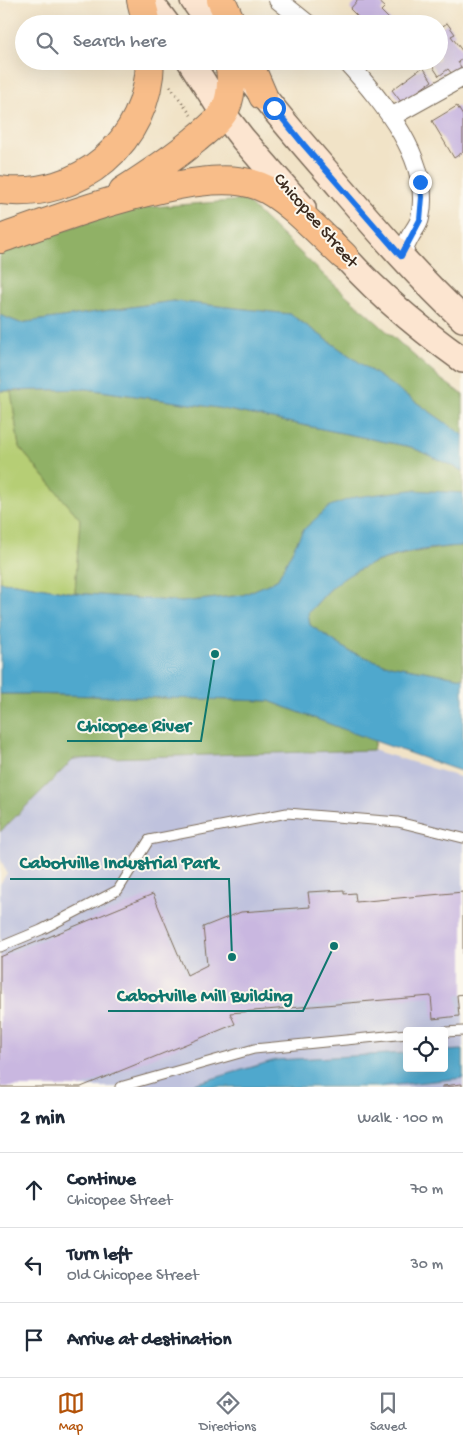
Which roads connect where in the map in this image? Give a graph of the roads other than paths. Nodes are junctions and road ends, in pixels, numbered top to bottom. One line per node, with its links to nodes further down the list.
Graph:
1 (141, 0): 6 (highway)
2 (149, 0): 7 (main road)
3 (194, 0): 8 (main road)
4 (222, 0): 9 (highway)
5 (278, 0): 10 (street)
6 (145, 15)
7 (160, 15)
8 (204, 15)
9 (228, 15)
10 (297, 15)
11 (158, 70): 21 (highway)
12 (196, 70): 19 (main road, Chicopee Street)
13 (230, 70): 19 (highway)
14 (244, 70): 18 (main road)
15 (252, 70): 18 (highway)
16 (353, 70): 20 (street)
17 (463, 77): 20 (street)
18 (263, 96): 25 (main road)
19 (223, 113): 22 (highway); 24 (main road, Chicopee Street)
20 (391, 117): 25 (street)
21 (0, 190)
22 (105, 203): 23 (highway); 24 (highway)
23 (0, 239)
24 (344, 256): 27 (main road, Chicopee Street)
25 (401, 256): 26 (main road)
26 (463, 320)
27 (463, 360)
28 (463, 838): 29 (lane)
29 (0, 947)
30 (463, 1031): 31 (lane)
31 (448, 1032)
32 (403, 1034): 33 (lane)
33 (120, 1087)

